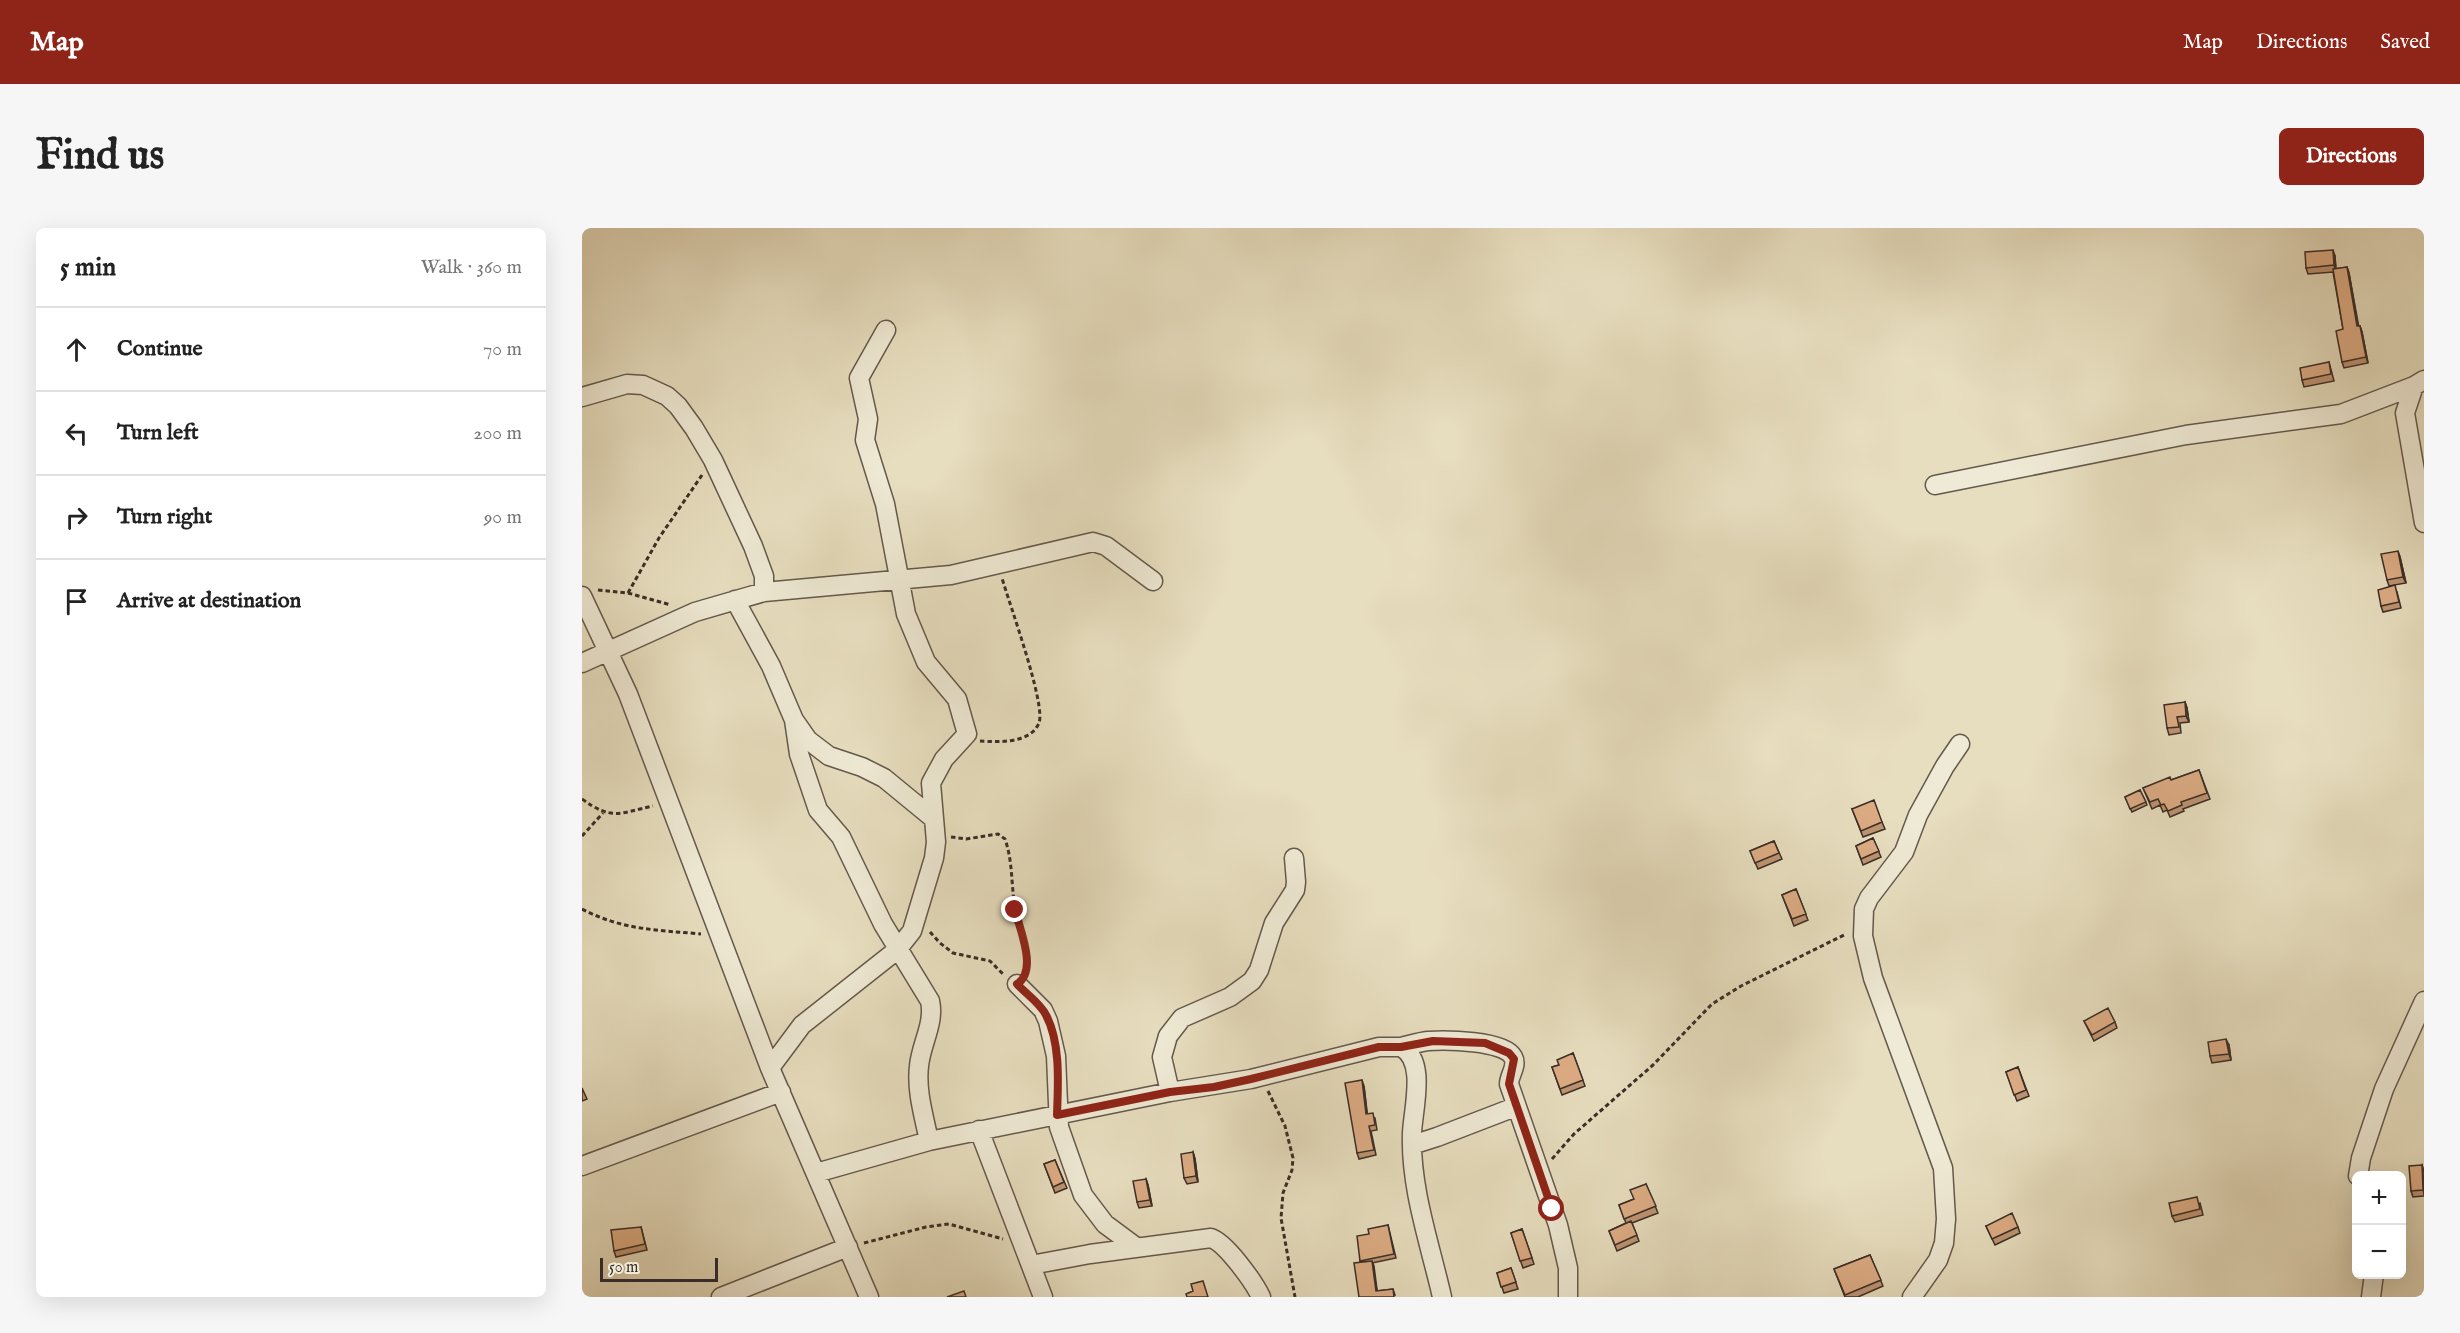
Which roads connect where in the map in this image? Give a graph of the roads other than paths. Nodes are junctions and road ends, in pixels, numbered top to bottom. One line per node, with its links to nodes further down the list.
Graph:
1 (886, 330): 6 (street)
2 (2419, 383): 4 (street); 5 (street)
3 (582, 397): 8 (street)
4 (1935, 485)
5 (2424, 523)
6 (898, 578): 7 (street); 8 (street); 15 (street)
7 (1153, 581)
8 (764, 592): 10 (street)
9 (587, 593): 11 (street)
10 (735, 600): 11 (street); 13 (street)
11 (608, 652): 12 (street); 21 (street)
12 (582, 663)
13 (794, 720): 15 (street); 17 (street)
14 (1960, 744): 42 (street)
15 (934, 824): 17 (street)
16 (1294, 858): 23 (street)
17 (897, 950): 21 (street); 27 (street)
18 (1017, 984): 25 (street)
19 (2424, 1001): 30 (street)
20 (1401, 1047): 23 (street); 24 (street); 28 (street)
21 (770, 1068): 22 (street)
22 (781, 1092): 29 (street); 31 (street)
23 (1170, 1092): 25 (street)
24 (1515, 1107): 28 (street); 41 (street)
25 (1057, 1115): 26 (street); 33 (street)
26 (979, 1130): 27 (street); 34 (street)
27 (928, 1141): 31 (street)
28 (1412, 1145): 40 (street)
29 (582, 1166)
30 (2359, 1171)
31 (816, 1173): 32 (street)
32 (848, 1247): 36 (street); 37 (street)
33 (1136, 1248): 34 (street); 39 (street)
34 (1029, 1258): 38 (street)
35 (2373, 1279): 43 (street)
36 (721, 1297)
37 (869, 1297)
38 (1042, 1297)
39 (1261, 1297)
40 (1442, 1297)
41 (1568, 1297)
42 (1912, 1297)
43 (2371, 1297)

